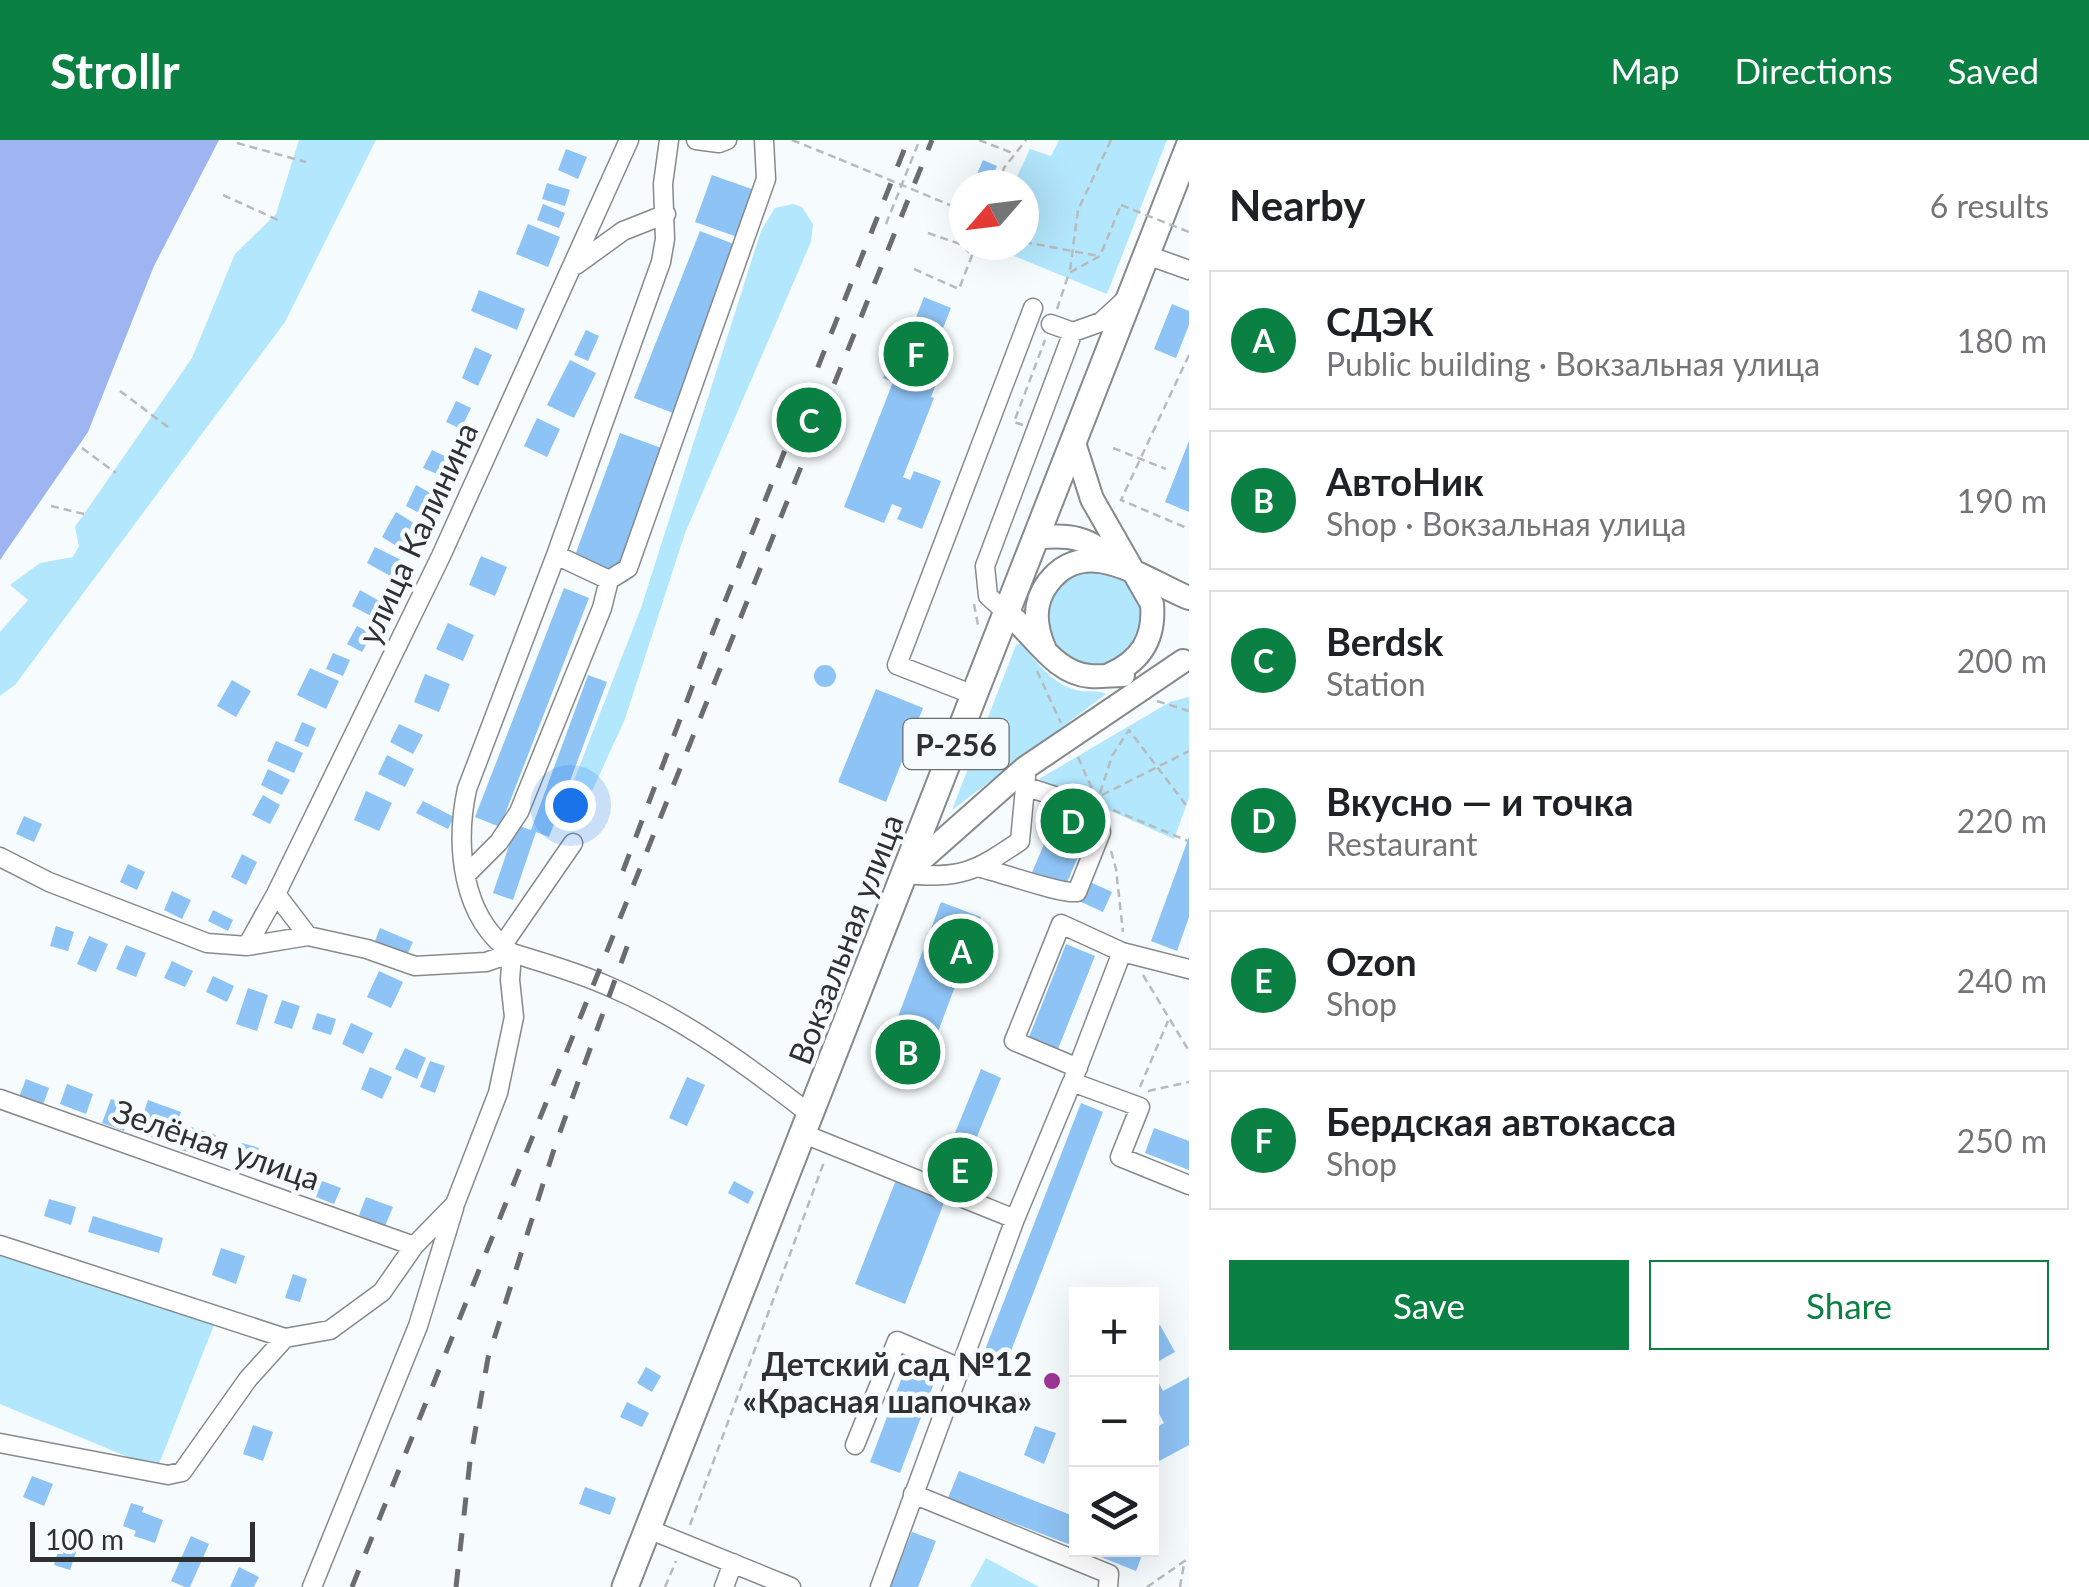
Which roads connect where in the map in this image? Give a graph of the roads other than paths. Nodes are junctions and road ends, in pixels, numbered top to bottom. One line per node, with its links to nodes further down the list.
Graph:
1 (629, 140): 9 (street, улица Калинина)
2 (668, 140): 7 (street)
3 (696, 140): 4 (street)
4 (727, 140)
5 (764, 140): 19 (street)
6 (1189, 146): 8 (highway, Вокзальная улица / Р-256)
7 (666, 214): 9 (street); 17 (street)
8 (1146, 254): 10 (street); 11 (highway, Вокзальная улица / Р-256)
9 (575, 265): 32 (street, улица Калинина)
10 (1189, 270)
11 (1132, 292): 14 (street); 15 (highway, Вокзальная улица / Р-256)
12 (1033, 308): 25 (street)
13 (1051, 324): 14 (street)
14 (1073, 332): 21 (street)
15 (1074, 444): 16 (highway, Вокзальная улица / Р-256); 18 (main road)
16 (1036, 538): 18 (main road); 21 (highway, Вокзальная улица / Р-256)
17 (556, 555): 19 (street); 31 (street)
18 (1123, 568): 20 (main road); 22 (main road); 24 (main road)
19 (610, 580): 31 (street)
20 (1189, 598)
21 (1014, 613): 22 (main road); 25 (highway, Вокзальная улица / Р-256)
22 (1046, 650): 24 (main road)
23 (1186, 660): 24 (main road); 26 (main road)
24 (1110, 675)
25 (974, 695): 30 (highway, Вокзальная улица / Р-256)
26 (1026, 777): 29 (street); 29 (street); 30 (main road)
27 (572, 843): 35 (street)
28 (0, 857): 34 (street)
29 (981, 868): 30 (street)
30 (905, 874): 40 (highway, Вокзальная улица / Р-256)
31 (466, 875): 35 (street)
32 (276, 894): 33 (street); 34 (street, улица Калинина)
33 (308, 936): 34 (street); 35 (street)
34 (247, 946)
35 (507, 949): 40 (street); 42 (street)
36 (1122, 952): 37 (street); 38 (street); 38 (street)
37 (1189, 970)
38 (1075, 1075): 41 (street); 43 (street)
39 (0, 1100): 45 (street, Зелёная улица)
40 (807, 1124): 43 (street); 51 (highway, Вокзальная улица / Р-256)
41 (1189, 1186)
42 (455, 1204): 45 (street); 53 (street)
43 (1015, 1219): 47 (street)
44 (0, 1244): 46 (street)
45 (414, 1246): 46 (street)
46 (285, 1338): 48 (street)
47 (960, 1368): 49 (street); 50 (street)
48 (5, 1443)
49 (855, 1446)
50 (913, 1494): 57 (street); 58 (street)
51 (648, 1529): 52 (street); 54 (highway, Вокзальная улица / Р-256)
52 (733, 1563): 55 (street); 56 (street)
53 (312, 1587)
54 (625, 1587)
55 (724, 1587)
56 (791, 1587)
57 (880, 1587)
58 (1108, 1587)

